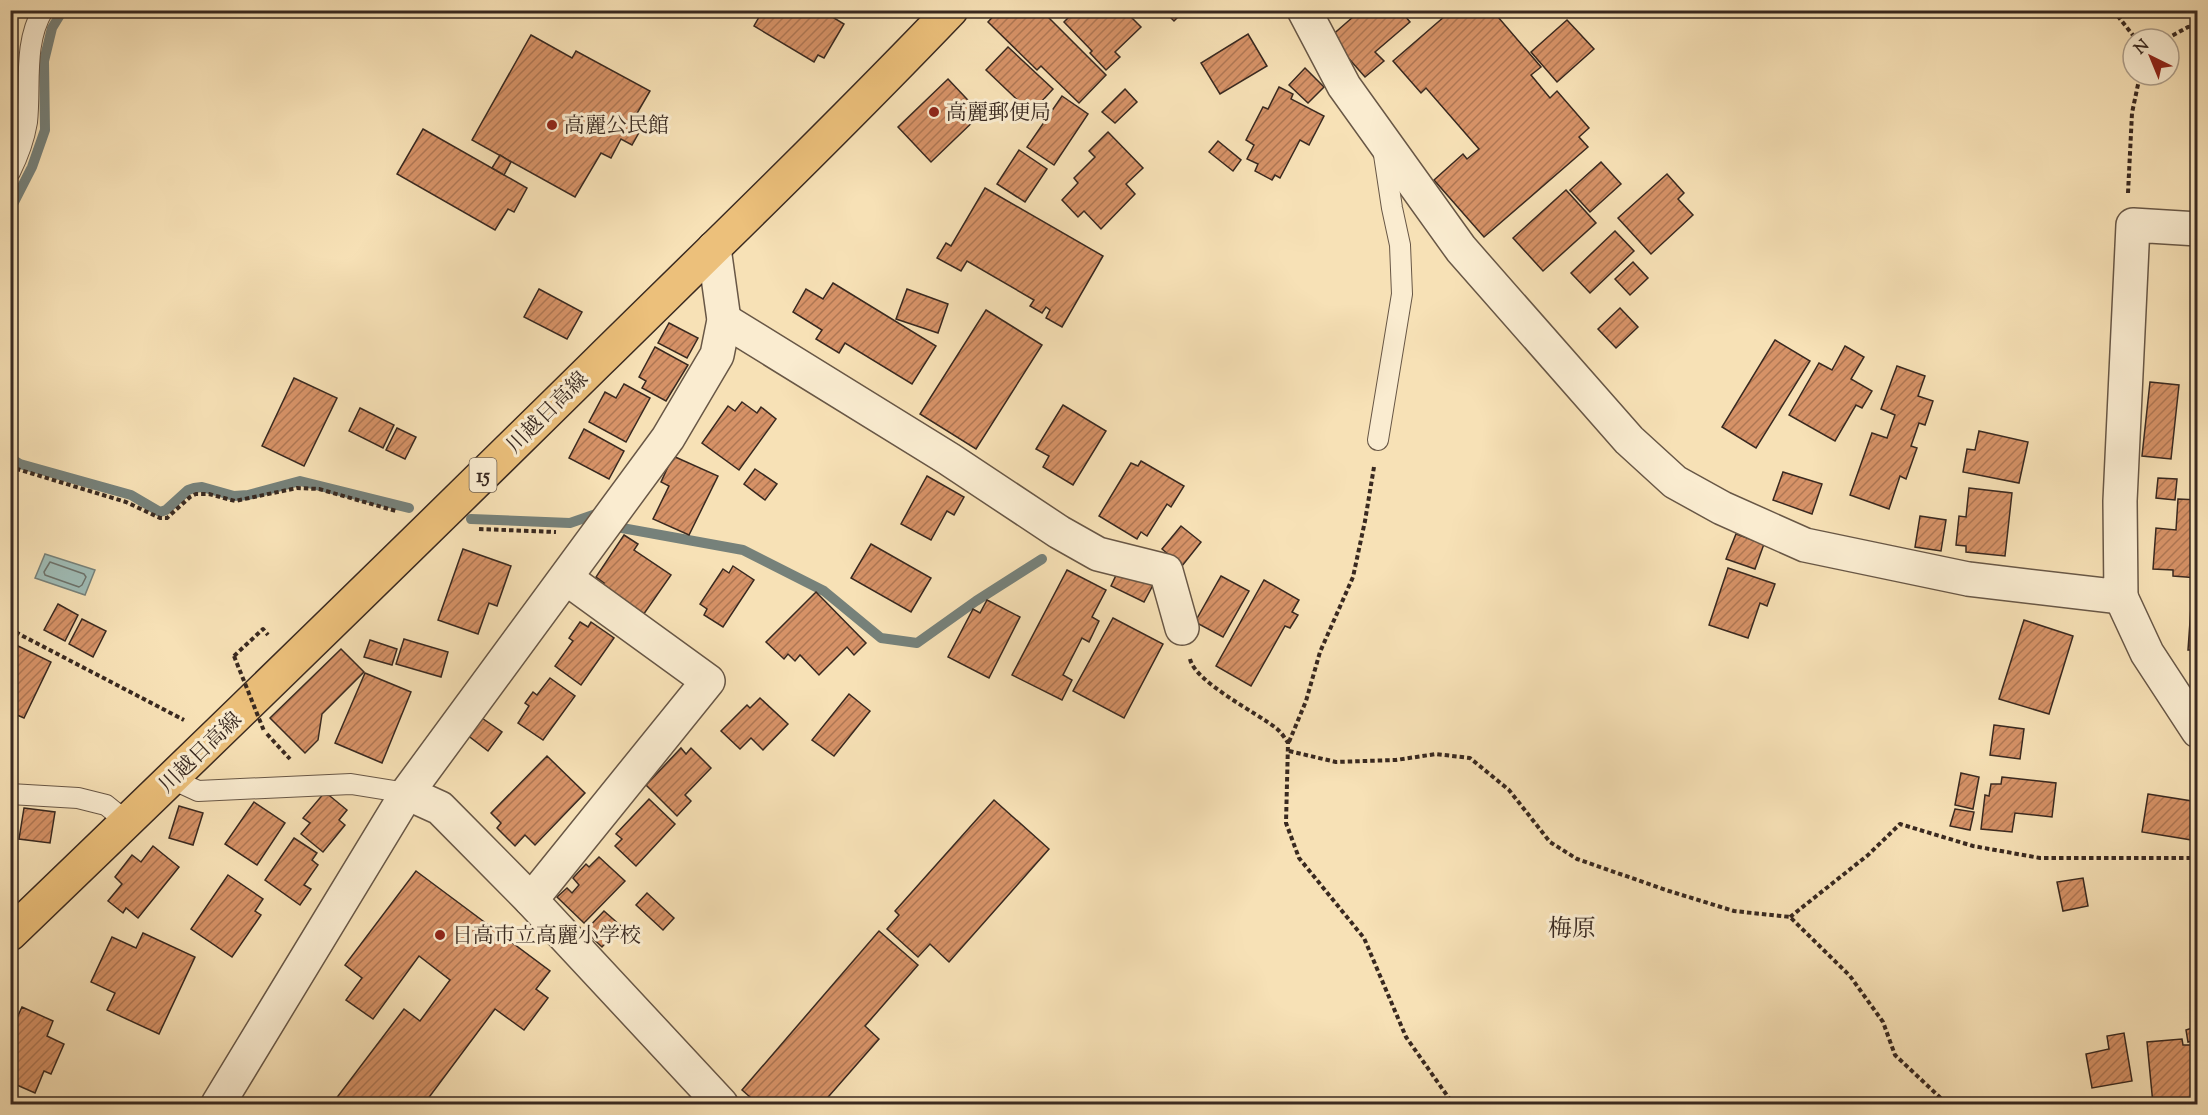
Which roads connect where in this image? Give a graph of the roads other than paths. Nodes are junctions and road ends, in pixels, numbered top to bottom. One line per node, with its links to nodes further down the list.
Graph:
1 (43, 10): 5 (lane)
2 (1304, 10): 4 (street)
3 (939, 15): 7 (main road, 川越日高線 / 15)
4 (1381, 137): 9 (lane); 11 (street)
5 (10, 172)
6 (2198, 229): 11 (street)
7 (714, 248): 8 (street); 14 (main road, 川越日高線 / 15)
8 (724, 320): 10 (street); 12 (street)
9 (1378, 440)
10 (566, 578): 15 (street); 18 (street)
11 (2121, 597): 13 (street)
12 (1182, 628)
13 (2198, 731)
14 (172, 779): 15 (lane); 17 (main road, 川越日高線 / 15)
15 (407, 793): 18 (street); 20 (street)
16 (10, 794): 17 (lane)
17 (127, 822): 19 (main road, 川越日高線 / 15)
18 (531, 900): 21 (street)
19 (10, 934)
20 (218, 1104)
21 (721, 1104)

